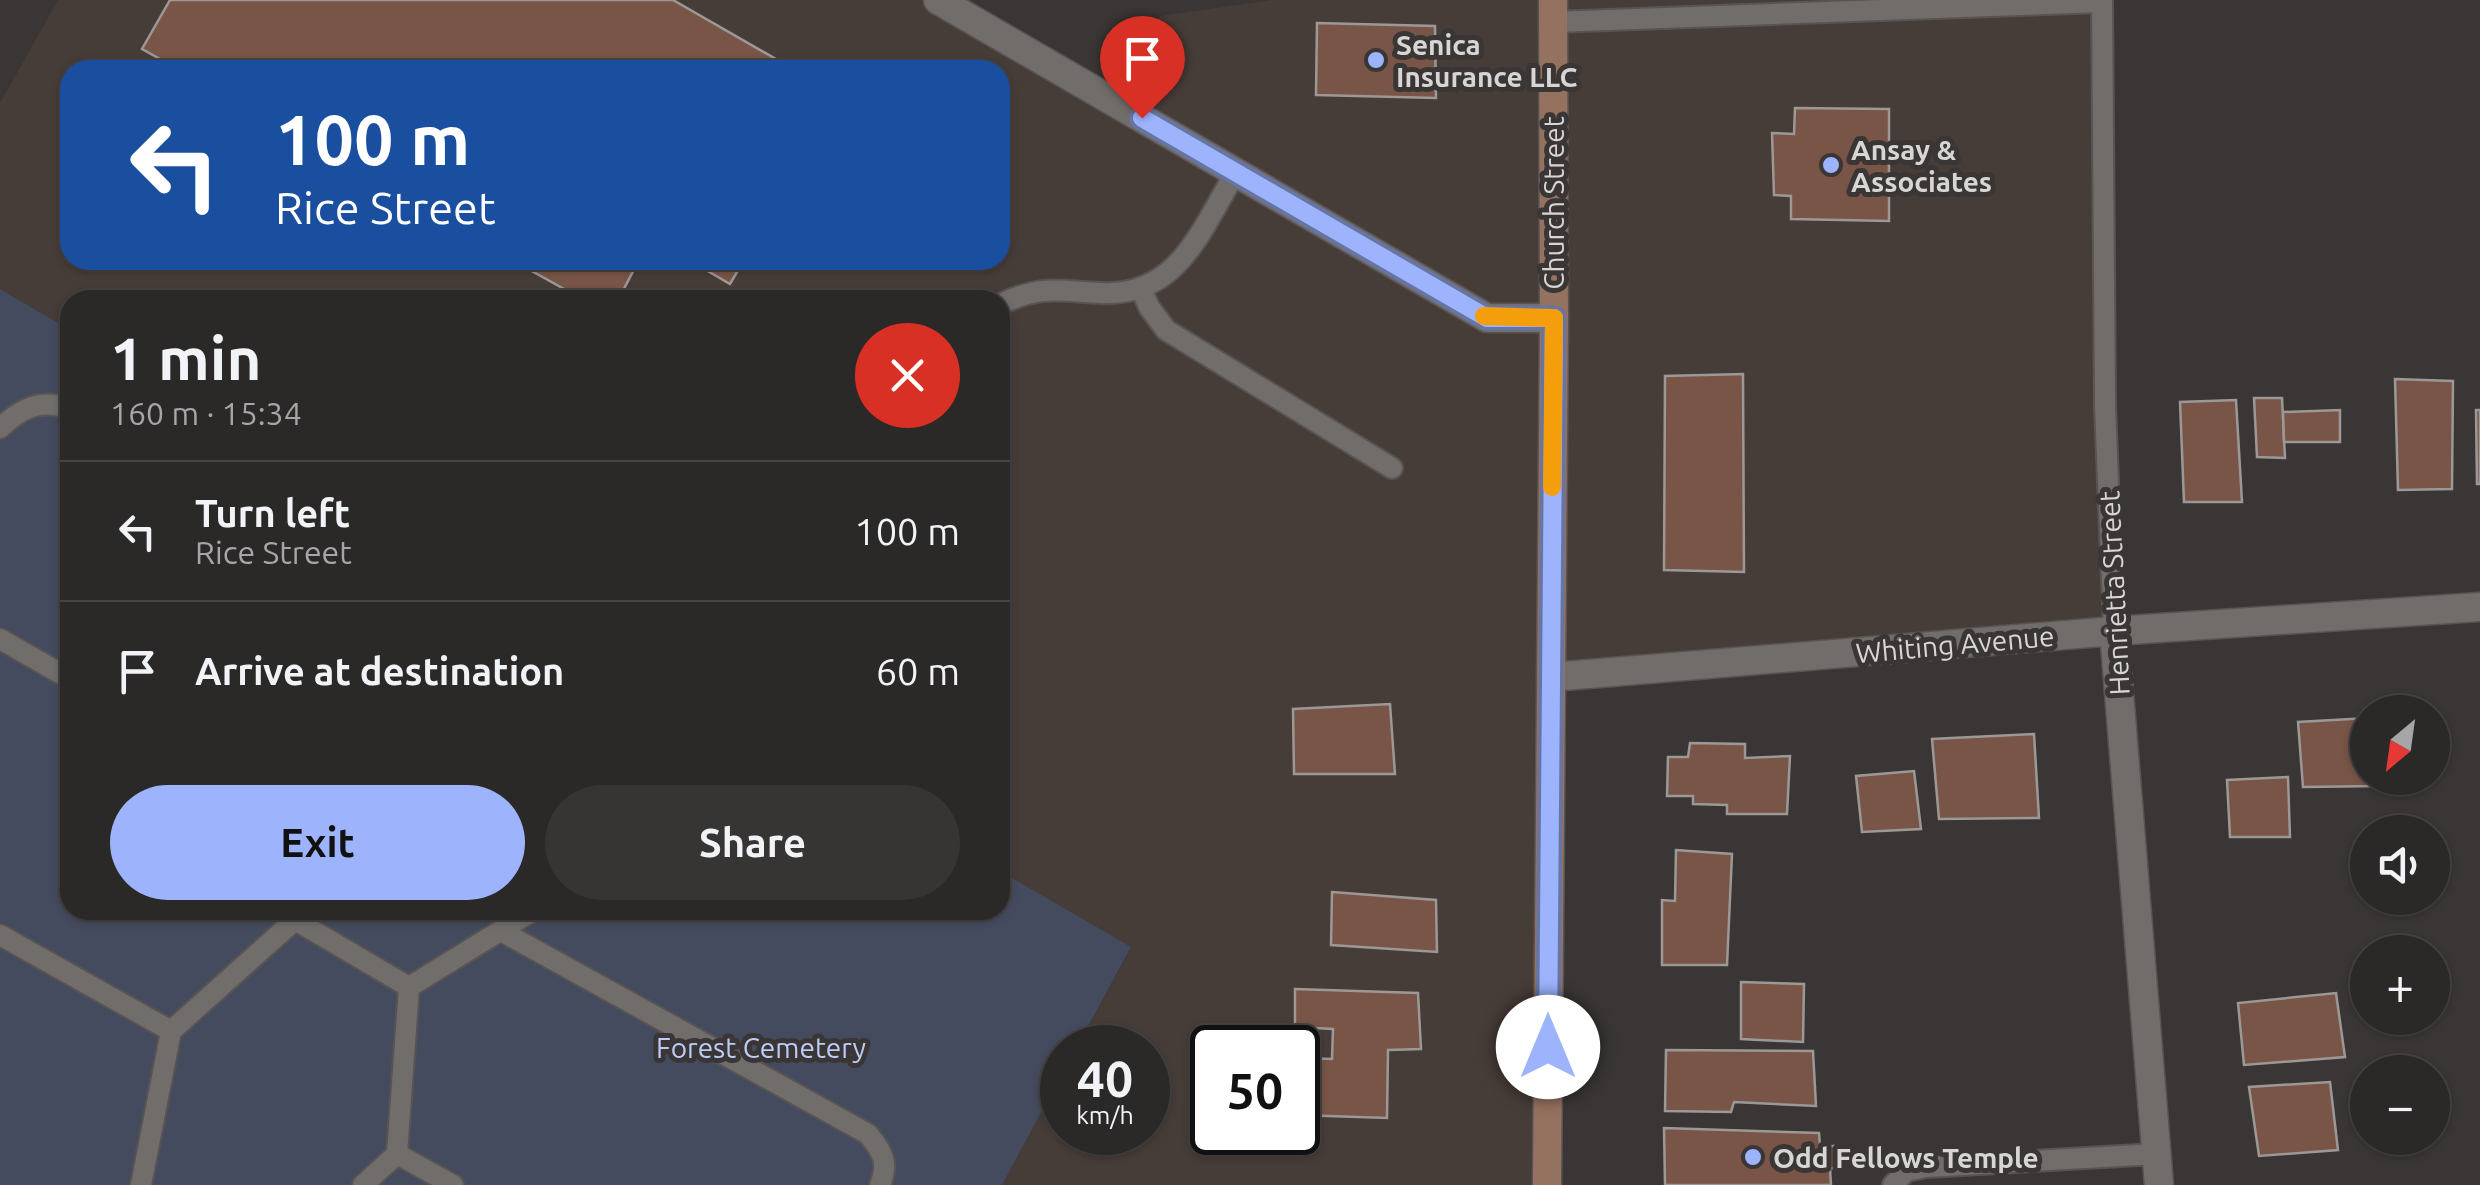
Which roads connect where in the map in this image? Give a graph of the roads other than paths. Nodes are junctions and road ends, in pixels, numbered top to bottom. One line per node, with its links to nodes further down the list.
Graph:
1 (938, 0): 5 (street)
2 (2102, 1): 3 (lane); 13 (lane, Henrietta Street)
3 (1954, 4): 4 (lane)
4 (1553, 11): 8 (main road, Church Street)
5 (1236, 172): 6 (lane); 8 (street)
6 (1141, 289): 7 (lane); 11 (lane)
7 (1010, 300)
8 (1554, 318): 16 (main road, Church Street)
9 (60, 406): 10 (lane)
10 (0, 428)
11 (1392, 468)
12 (2480, 607): 13 (street, Whiting Avenue)
13 (2114, 632): 16 (street, Whiting Avenue); 25 (street, Henrietta Street)
14 (0, 639): 15 (lane)
15 (60, 673)
16 (1551, 677): 30 (main road, Church Street)
17 (290, 920): 23 (lane)
18 (303, 920): 22 (lane)
19 (518, 920): 20 (lane)
20 (501, 931): 22 (lane); 29 (lane)
21 (0, 936): 23 (lane)
22 (410, 986): 24 (lane)
23 (172, 1031): 26 (lane)
24 (397, 1154): 27 (lane); 28 (lane)
25 (2156, 1154): 31 (lane); 32 (street, Henrietta Street)
26 (141, 1185)
27 (363, 1185)
28 (453, 1185)
29 (880, 1185)
30 (1547, 1185)
31 (1892, 1185)
32 (2159, 1185)

